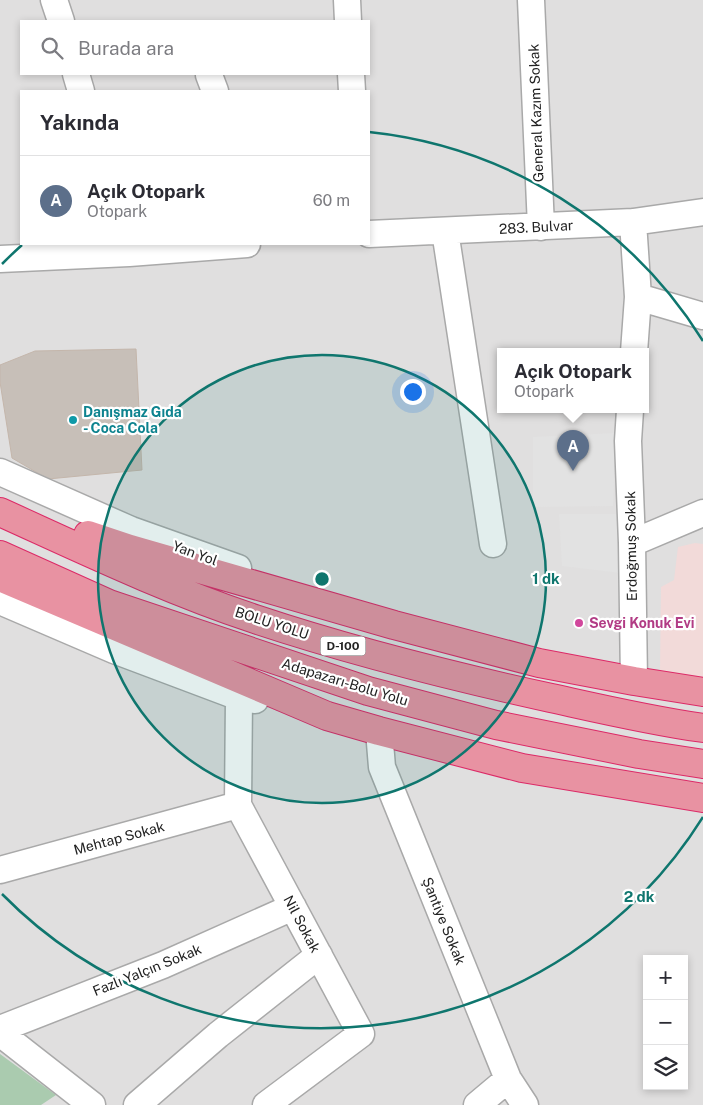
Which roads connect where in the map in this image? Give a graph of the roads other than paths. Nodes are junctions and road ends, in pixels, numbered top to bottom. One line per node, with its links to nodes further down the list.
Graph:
1 (54, 0): 4 (street)
2 (347, 0): 5 (street)
3 (532, 0): 12 (street, General Kazım Sokak)
4 (60, 20)
5 (348, 20)
6 (76, 75): 8 (street)
7 (351, 75): 9 (street)
8 (81, 90)
9 (352, 90)
10 (703, 212): 11 (street, 283. Bulvar)
11 (634, 222): 12 (street, 283. Bulvar); 18 (street)
12 (541, 227): 13 (street, 283. Bulvar)
13 (445, 231): 14 (street, 283. Bulvar); 27 (street)
14 (370, 234)
15 (217, 245): 16 (street)
16 (128, 248): 17 (street)
17 (0, 259)
18 (638, 297): 19 (street); 20 (street)
19 (703, 316)
20 (634, 348)
21 (630, 413): 26 (street, Erdoğmuş Sokak)
22 (0, 472): 31 (street, Yan Yol)
23 (0, 506): 31 (highway)
24 (0, 512): 36 (highway, BOLU YOLU / D-100)
25 (703, 514): 26 (street)
26 (632, 543): 32 (street, Erdoğmuş Sokak)
27 (493, 544)
28 (0, 555): 38 (highway, Adapazarı-Bolu Yolu / D-100)
29 (0, 577): 35 (highway)
30 (0, 601): 34 (street)
31 (394, 625): 32 (highway)
32 (634, 682): 33 (highway)
33 (703, 692)
34 (240, 697): 35 (street); 40 (street, Nil Sokak)
35 (327, 716): 37 (highway)
36 (703, 728)
37 (379, 731): 39 (highway); 45 (street, Şantiye Sokak)
38 (703, 764)
39 (703, 798)
40 (238, 805): 41 (street, Mehtap Sokak); 42 (street, Nil Sokak)
41 (0, 870)
42 (293, 907): 43 (street, Nil Sokak); 44 (street, Fazlı Yalçın Sokak)
43 (319, 955): 47 (street); 48 (street, Nil Sokak)
44 (0, 1031): 46 (street)
45 (508, 1079): 49 (street); 50 (street, Şantiye Sokak)
46 (81, 1102)
47 (137, 1105)
48 (266, 1105)
49 (477, 1105)
50 (524, 1105)

